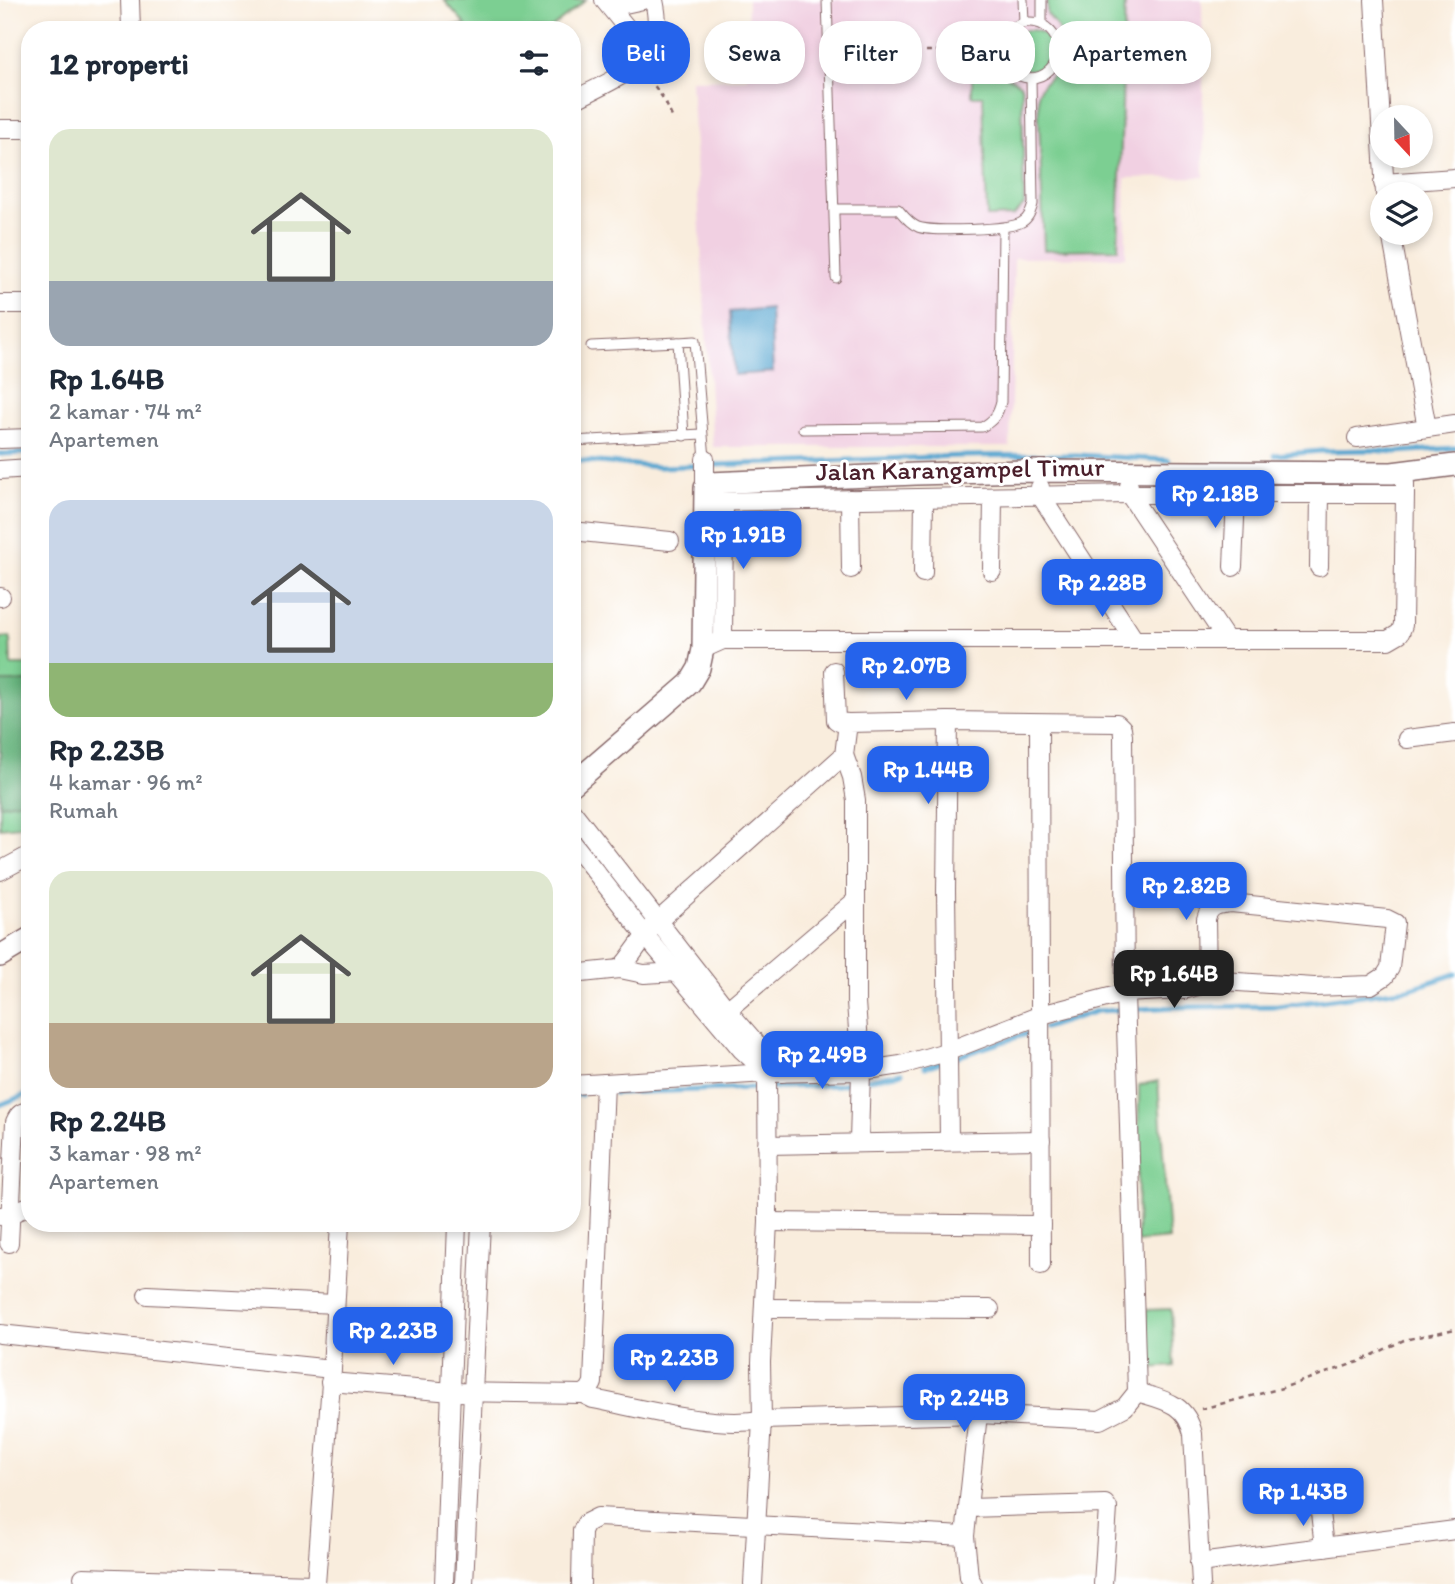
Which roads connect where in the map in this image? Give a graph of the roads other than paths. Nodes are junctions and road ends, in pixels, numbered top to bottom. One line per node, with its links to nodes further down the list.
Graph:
1 (130, 0): 9 (street)
2 (643, 0): 8 (street)
3 (654, 0): 11 (street)
4 (827, 0): 24 (lane)
5 (1023, 0): 12 (lane)
6 (1042, 0): 14 (lane)
7 (1374, 0): 22 (street)
8 (608, 3): 10 (street)
9 (131, 21)
10 (620, 21)
11 (656, 21)
12 (1024, 21)
13 (1035, 23): 14 (lane)
14 (1042, 24): 15 (lane)
15 (1035, 77)
16 (602, 84): 18 (street)
17 (1031, 84): 25 (lane)
18 (581, 97)
19 (0, 129): 20 (street)
20 (21, 129)
21 (1455, 178): 23 (street)
22 (1384, 182)
23 (1429, 182)
24 (834, 209): 25 (lane); 27 (lane)
25 (1003, 228): 34 (lane)
26 (1393, 245): 33 (street)
27 (836, 278)
28 (0, 304): 29 (street)
29 (21, 304)
30 (678, 342): 31 (lane); 35 (lane); 36 (lane)
31 (591, 346)
32 (1455, 424): 33 (street)
33 (1427, 428): 38 (street)
34 (803, 429)
35 (702, 435): 36 (lane); 47 (lane)
36 (684, 436): 40 (lane)
37 (21, 438): 39 (street)
38 (1357, 438)
39 (0, 439)
40 (581, 441)
41 (1455, 464): 46 (street, Jalan Karangampel Timur)
42 (21, 469): 43 (street)
43 (0, 470)
44 (1040, 471): 45 (street, Jalan Karangampel Timur); 47 (street, Jalan Karangampel Timur); 49 (street)
45 (1129, 483): 46 (street, Jalan Karangampel Timur); 49 (street, Jalan Karangampel Timur); 50 (street, Jalan Karangampel Timur); 62 (street)
46 (1405, 483): 48 (street, Jalan Karangampel Timur); 62 (street)
47 (709, 485): 53 (street, Jalan Karangampel Timur); 63 (street)
48 (1320, 494): 50 (street, Jalan Karangampel Timur); 57 (street)
49 (1040, 495): 51 (street, Jalan Karangampel Timur); 61 (street)
50 (1236, 495): 56 (street)
51 (993, 496): 52 (street, Jalan Karangampel Timur); 59 (street)
52 (924, 498): 53 (street, Jalan Karangampel Timur); 60 (street)
53 (850, 499): 58 (street)
54 (581, 532): 55 (street)
55 (670, 541)
56 (1233, 568)
57 (1319, 568)
58 (851, 569)
59 (992, 571)
60 (923, 572)
61 (1133, 638): 62 (street); 63 (street)
62 (1226, 639)
63 (713, 645): 71 (street)
64 (834, 671): 66 (street)
65 (948, 720): 66 (street); 67 (street); 88 (street)
66 (848, 723): 70 (street)
67 (1038, 723): 85 (street); 87 (street)
68 (1455, 733): 69 (street)
69 (1407, 739)
70 (844, 755): 76 (street); 77 (street)
71 (581, 777)
72 (581, 823): 77 (street)
73 (581, 853): 78 (street)
74 (21, 860): 75 (street)
75 (0, 871)
76 (855, 901): 86 (street); 90 (street)
77 (658, 921): 78 (street); 86 (street)
78 (645, 935): 81 (street); 82 (street)
79 (21, 943): 80 (street)
80 (0, 956)
81 (620, 969): 82 (street); 83 (street)
82 (678, 972): 86 (street)
83 (581, 973)
84 (1207, 980): 84 (street); 85 (street)
85 (1125, 998): 87 (street); 118 (street)
86 (722, 1015): 89 (street)
87 (1041, 1025): 88 (street); 96 (street)
88 (947, 1059): 90 (street); 95 (street)
89 (771, 1078): 90 (street); 91 (street); 98 (street)
90 (861, 1078): 97 (street)
91 (605, 1083): 92 (street); 119 (street)
92 (581, 1084)
93 (21, 1114): 94 (street)
94 (7, 1138): 100 (street)
95 (949, 1140): 96 (street); 97 (street)
96 (1041, 1140): 102 (street)
97 (859, 1141): 98 (street)
98 (767, 1145): 101 (street)
99 (21, 1209): 100 (street)
100 (4, 1216): 106 (street)
101 (768, 1222): 102 (street); 112 (street)
102 (1041, 1225): 109 (street)
103 (339, 1232): 111 (street)
104 (457, 1232): 107 (street)
105 (481, 1232): 108 (street)
106 (9, 1243)
107 (456, 1243): 108 (street); 117 (street)
108 (480, 1244): 116 (street)
109 (1041, 1265)
110 (147, 1295): 111 (street)
111 (335, 1304): 115 (street)
112 (764, 1308): 113 (street); 121 (street)
113 (990, 1309)
114 (0, 1334): 115 (street)
115 (331, 1375): 117 (street); 130 (street)
116 (474, 1391): 117 (street); 119 (street); 132 (street)
117 (452, 1392): 131 (street)
118 (1137, 1392): 120 (street); 128 (street)
119 (583, 1394): 121 (street)
120 (978, 1414): 121 (street); 123 (street)
121 (762, 1420): 124 (street)
122 (1319, 1504): 127 (street)
123 (970, 1508): 126 (street); 136 (street)
124 (758, 1525): 126 (street); 133 (street); 134 (street)
125 (1455, 1530): 127 (street)
126 (965, 1536): 135 (street)
127 (1324, 1547): 128 (street)
128 (1199, 1563): 137 (street)
129 (83, 1577): 130 (street)
130 (314, 1584)
131 (443, 1584)
132 (464, 1584)
133 (580, 1584)
134 (753, 1584)
135 (973, 1584)
136 (1103, 1584)
137 (1201, 1584)

